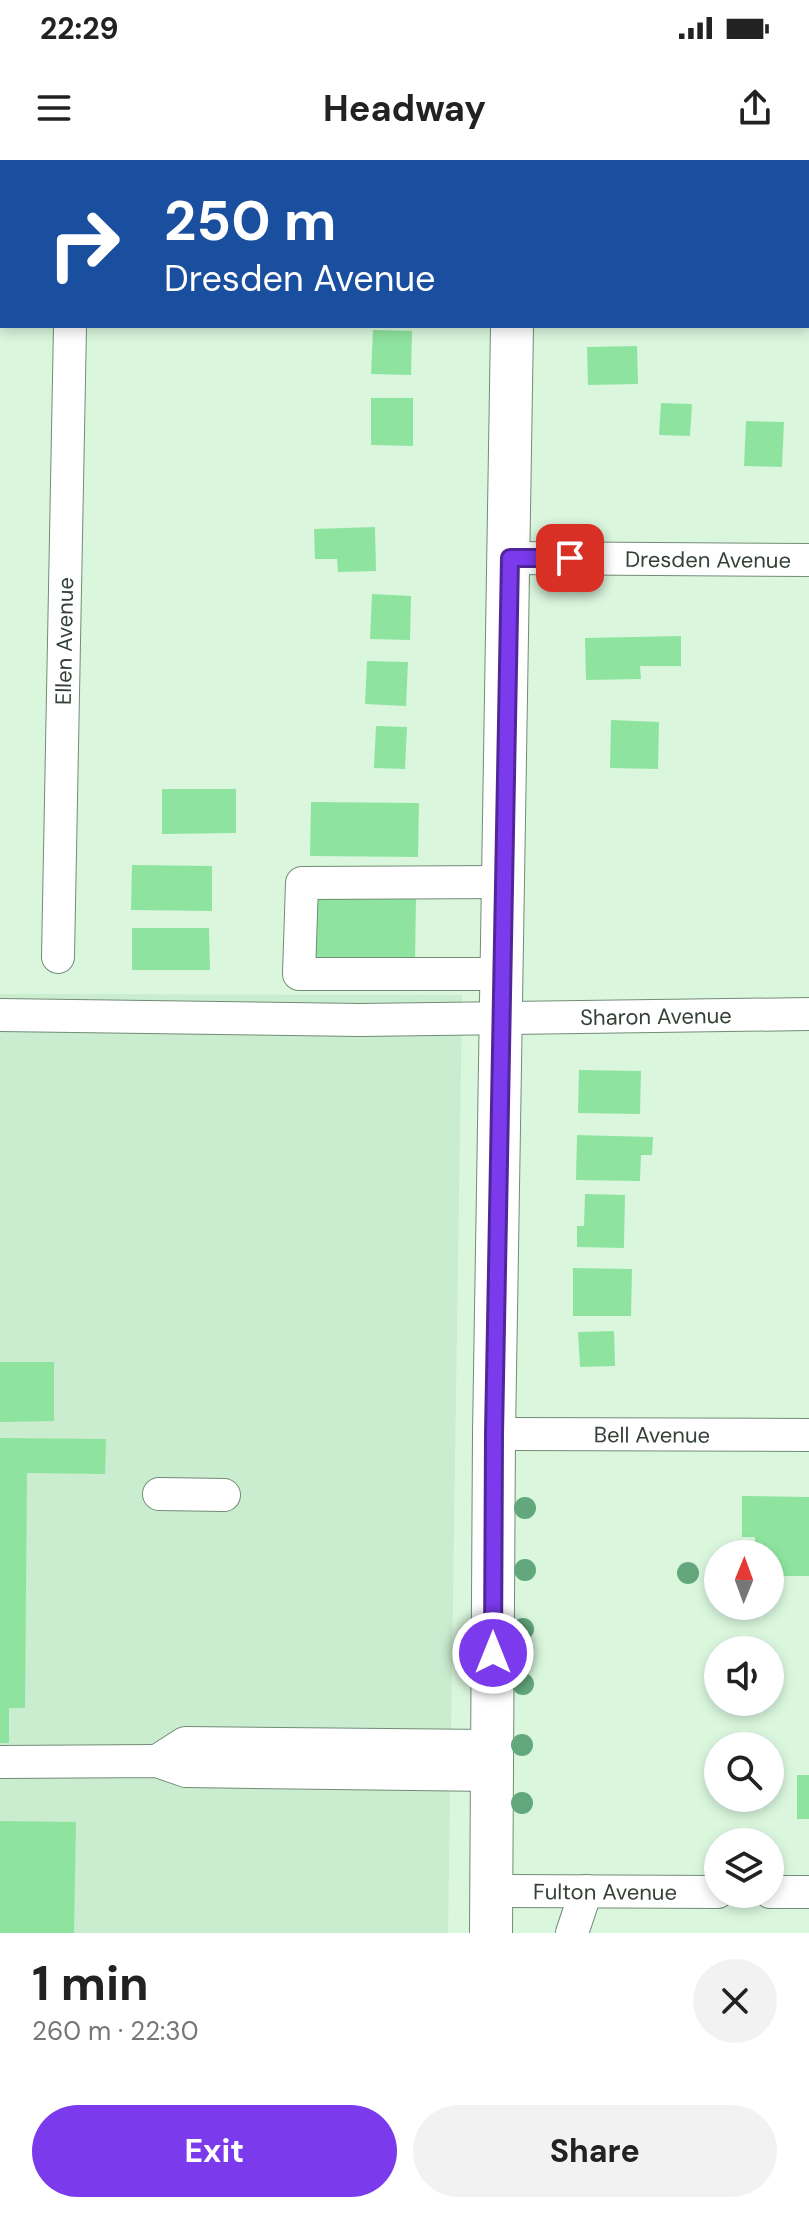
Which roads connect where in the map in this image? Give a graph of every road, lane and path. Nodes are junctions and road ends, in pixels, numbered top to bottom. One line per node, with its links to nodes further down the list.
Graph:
1 (70, 328): 6 (street, Ellen Avenue)
2 (512, 328): 3 (main road)
3 (510, 558): 4 (street, Dresden Avenue); 5 (main road)
4 (809, 560)
5 (505, 882): 7 (main road); 7 (street)
6 (58, 957)
7 (503, 974): 10 (main road)
8 (809, 1014): 10 (street, Sharon Avenue)
9 (0, 1015): 10 (street, Sharon Avenue)
10 (502, 1020): 11 (main road)
11 (494, 1434): 12 (street, Bell Avenue); 15 (main road)
12 (809, 1435)
13 (159, 1494): 14 (street)
14 (224, 1495)
15 (492, 1761): 16 (street); 17 (main road)
16 (0, 1762)
17 (491, 1891): 18 (street, Fulton Avenue); 22 (main road)
18 (586, 1891): 19 (street, Fulton Avenue); 23 (street)
19 (704, 1892)
20 (784, 1892): 21 (street)
21 (809, 1892)
22 (491, 1933)
23 (572, 1933)

